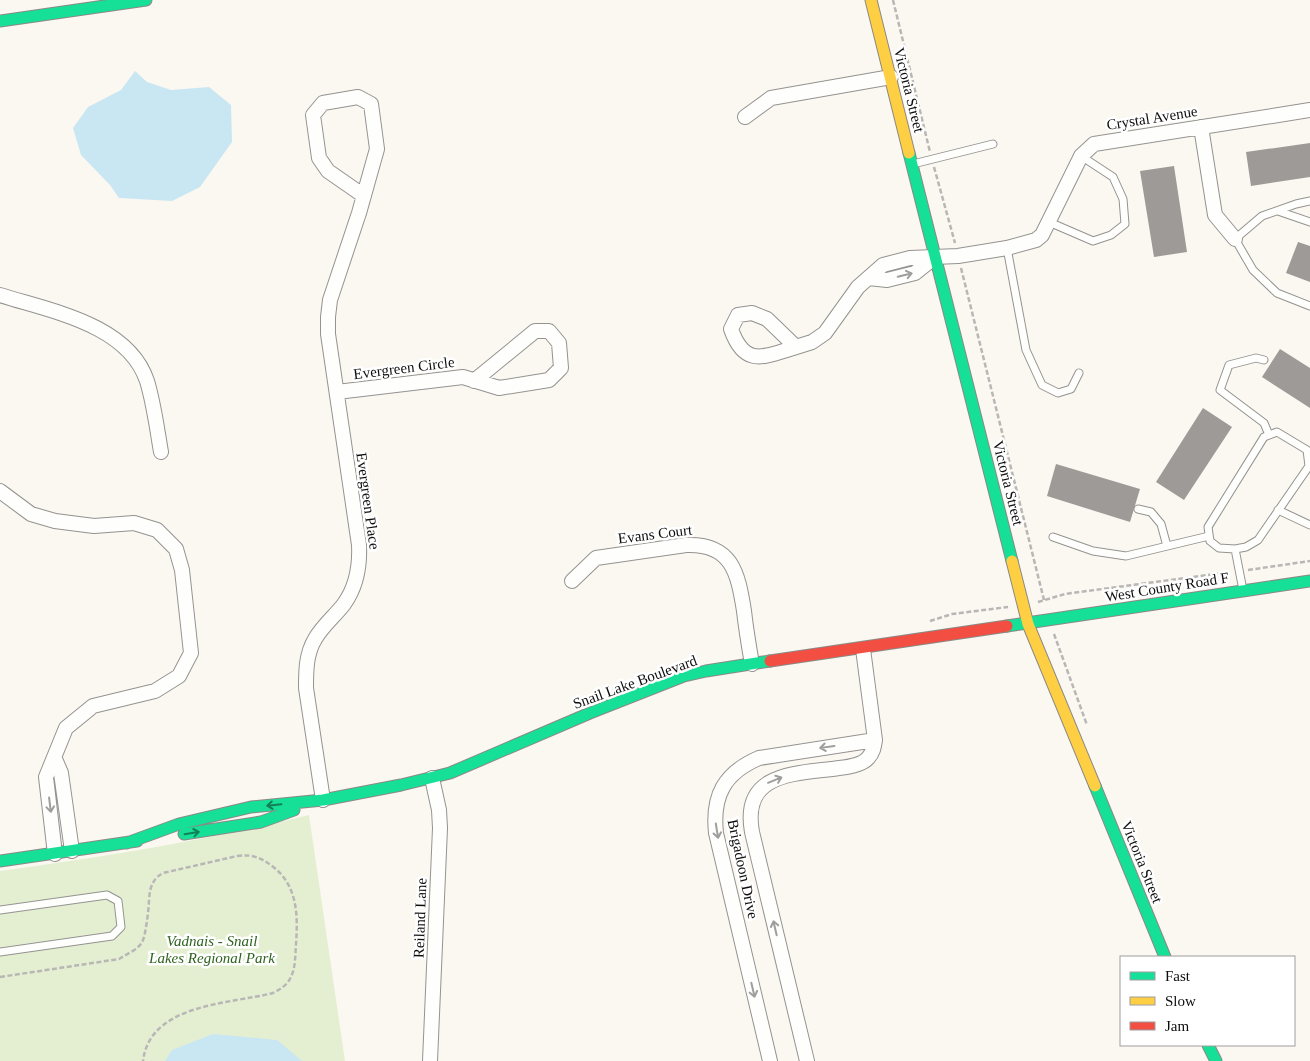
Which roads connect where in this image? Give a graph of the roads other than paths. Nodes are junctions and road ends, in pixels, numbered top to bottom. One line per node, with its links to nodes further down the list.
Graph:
1 (146, 0): 3 (street)
2 (871, 0): 5 (street, Victoria Street)
3 (102, 3): 4 (street)
4 (0, 21)
5 (891, 77): 7 (street); 11 (street, Victoria Street)
6 (1310, 110): 8 (street, Crystal Avenue)
7 (745, 117)
8 (1201, 127): 10 (street, Crystal Avenue); 17 (street)
9 (993, 144): 11 (lane)
10 (1081, 156): 15 (street); 15 (lane)
11 (912, 164): 19 (street, Victoria Street)
12 (364, 196): 12 (street, Evergreen Place); 26 (street, Evergreen Place)
13 (1310, 201): 14 (lane)
14 (1277, 211): 16 (lane); 17 (lane)
15 (1048, 222): 18 (street)
16 (1310, 222)
17 (1235, 239): 21 (lane)
18 (1007, 248): 19 (street); 24 (lane)
19 (935, 257): 22 (street); 41 (street, Victoria Street)
20 (0, 295): 28 (street)
21 (1310, 306)
22 (796, 346)
23 (1264, 360): 27 (lane)
24 (1079, 373)
25 (474, 381): 25 (street, Evergreen Circle); 26 (street, Evergreen Circle)
26 (337, 392): 47 (street, Evergreen Place)
27 (1268, 435): 29 (lane); 34 (lane)
28 (161, 452)
29 (1309, 456): 32 (lane)
30 (0, 491): 45 (street)
31 (1138, 509): 36 (lane)
32 (1278, 510): 33 (lane); 37 (lane)
33 (1310, 524)
34 (1209, 536): 36 (lane); 37 (lane)
35 (1053, 537): 36 (lane)
36 (1167, 546)
37 (1235, 549): 40 (lane)
38 (572, 581): 43 (street, Evans Court)
39 (1310, 581): 40 (street, West County Road F)
40 (1243, 590): 41 (street, West County Road F)
41 (1028, 624): 42 (street, Snail Lake Boulevard); 54 (street, Victoria Street)
42 (863, 649): 43 (street, Snail Lake Boulevard); 44 (street)
43 (752, 664): 46 (street, Snail Lake Boulevard)
44 (876, 740): 57 (street, Brigadoon Drive, one-way to 57); 58 (street, Brigadoon Drive, one-way to 44)
45 (55, 759): 49 (street); 50 (street, one-way to 50)
46 (432, 778): 47 (street, Snail Lake Boulevard); 56 (street, Reiland Lane)
47 (322, 800): 48 (street, Snail Lake Boulevard, one-way to 47); 48 (street, Snail Lake Boulevard, one-way to 48)
48 (126, 843): 49 (street, Snail Lake Boulevard)
49 (72, 851): 50 (street, Snail Lake Boulevard)
50 (55, 854): 51 (street, Snail Lake Boulevard)
51 (0, 861)
52 (0, 910): 53 (lane)
53 (0, 952)
54 (1165, 956)
55 (1208, 1046): 59 (street)
56 (430, 1061)
57 (770, 1061)
58 (807, 1061)
59 (1216, 1061)

